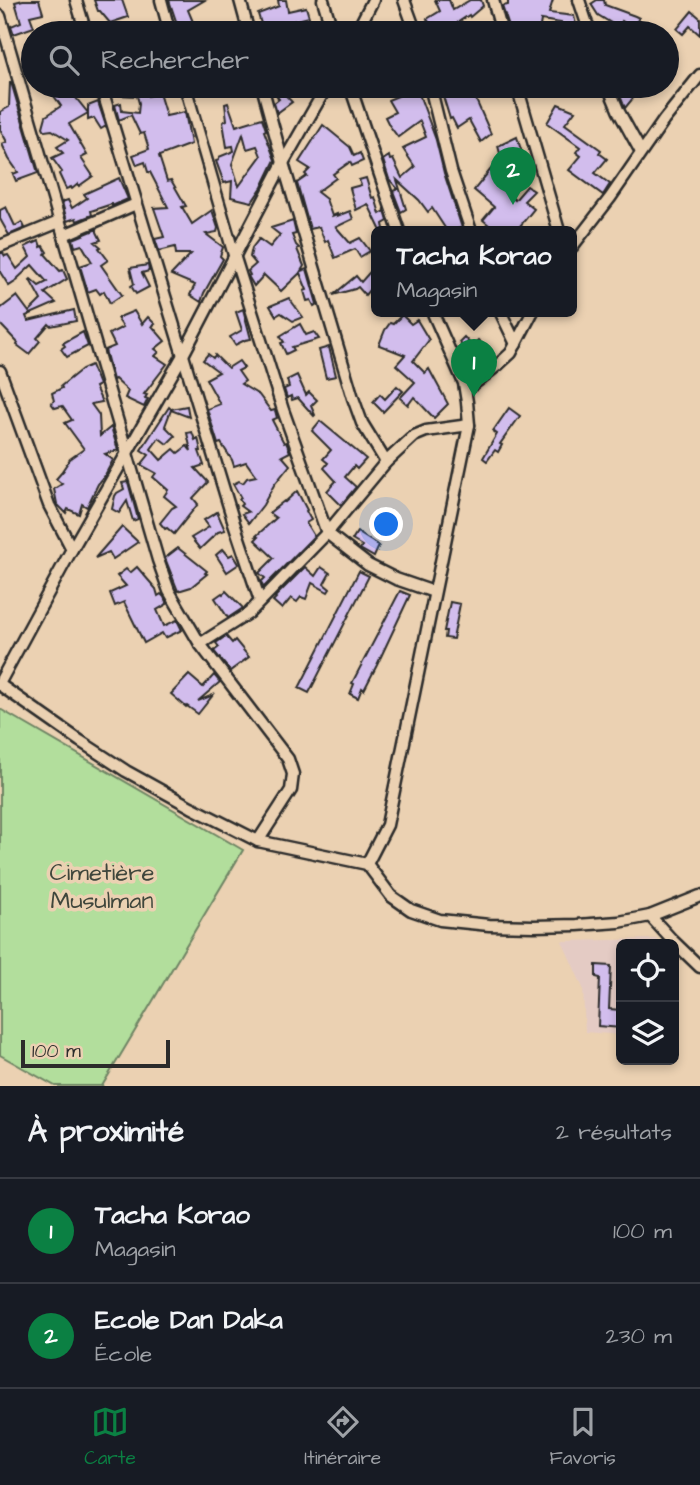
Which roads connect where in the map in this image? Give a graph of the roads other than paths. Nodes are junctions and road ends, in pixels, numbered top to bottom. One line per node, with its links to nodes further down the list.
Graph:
1 (76, 0): 10 (street)
2 (161, 0): 11 (street)
3 (240, 0): 12 (street)
4 (323, 0): 13 (street)
5 (373, 0): 14 (street)
6 (404, 0): 15 (street)
7 (493, 0): 16 (street)
8 (579, 0): 17 (street)
9 (0, 16): 19 (street)
10 (82, 21)
11 (167, 21)
12 (245, 21)
13 (329, 21)
14 (362, 21)
15 (412, 21)
16 (499, 21)
17 (586, 21)
18 (700, 75): 29 (street)
19 (21, 89)
20 (23, 98): 32 (street)
21 (105, 98): 31 (street)
22 (188, 98): 39 (street)
23 (265, 98): 30 (street)
24 (320, 98): 30 (street)
25 (354, 98): 33 (street)
26 (433, 98): 34 (street)
27 (520, 98): 35 (street)
28 (613, 98): 29 (street)
29 (641, 152): 37 (street)
30 (283, 163): 39 (street); 49 (street)
31 (136, 205): 36 (street); 44 (street)
32 (59, 222): 36 (street); 38 (street)
33 (397, 226)
34 (469, 226)
35 (558, 226)
36 (64, 235): 48 (street)
37 (577, 241)
38 (1, 245)
39 (234, 255): 44 (street); 50 (street)
40 (435, 317): 46 (street)
41 (503, 317): 43 (street)
42 (530, 317): 43 (street)
43 (516, 344): 46 (street)
44 (183, 355): 48 (street); 53 (street)
45 (0, 371): 51 (street)
46 (466, 390): 47 (street)
47 (469, 425): 49 (street); 52 (street)
48 (127, 453): 51 (street); 54 (street)
49 (386, 462): 50 (street)
50 (327, 533): 52 (street); 53 (street)
51 (72, 550): 55 (street)
52 (434, 592): 57 (street)
53 (260, 601): 54 (street)
54 (200, 644): 56 (street)
55 (0, 684): 56 (street)
56 (258, 841): 57 (street)
57 (367, 864): 59 (street)
58 (700, 896): 59 (street)
59 (650, 916): 60 (street)
60 (700, 967)

